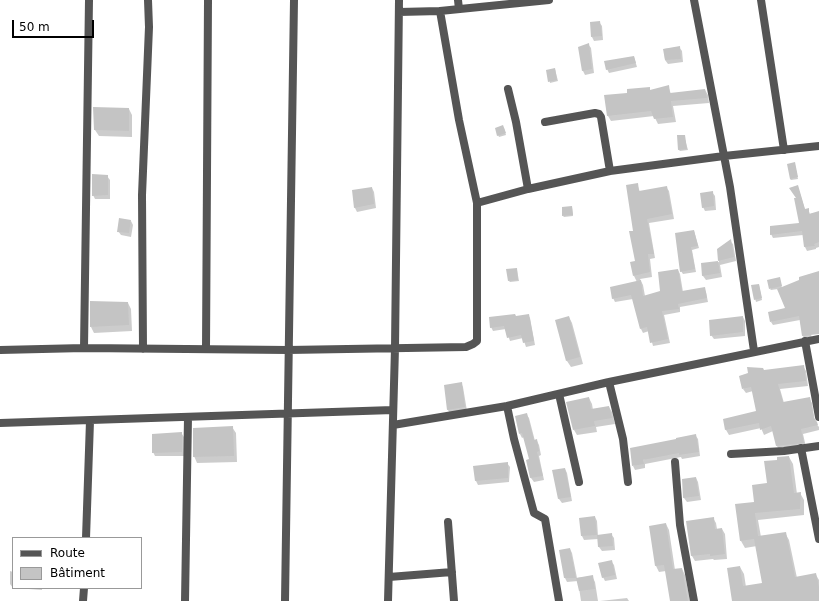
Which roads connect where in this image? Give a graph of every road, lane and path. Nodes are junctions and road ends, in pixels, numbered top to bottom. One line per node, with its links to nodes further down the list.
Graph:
1 (89, 0): 23 (street)
2 (148, 0): 25 (street)
3 (208, 0): 27 (street)
4 (294, 0): 28 (street)
5 (399, 0): 12 (street)
6 (458, 0): 10 (street)
7 (546, 0): 10 (street)
8 (694, 0): 17 (street)
9 (761, 0): 16 (street)
10 (459, 10): 11 (street)
11 (440, 11): 12 (street); 20 (street)
12 (399, 12): 24 (street)
13 (508, 89): 19 (street)
14 (545, 122): 18 (street)
15 (819, 146): 16 (street)
16 (784, 150): 17 (street)
17 (724, 156): 18 (street); 29 (street)
18 (610, 171): 19 (street)
19 (528, 189): 20 (street)
20 (477, 203): 24 (street)
21 (819, 339): 22 (street)
22 (805, 341): 29 (street); 36 (street)
23 (84, 348): 25 (street); 26 (street)
24 (395, 348): 28 (street); 33 (street)
25 (143, 349): 27 (street)
26 (0, 350)
27 (206, 350): 28 (street)
28 (288, 350): 34 (street)
29 (754, 351): 30 (street)
30 (609, 382): 31 (street); 45 (street)
31 (560, 394): 32 (street); 44 (street)
32 (507, 406): 39 (street); 57 (street)
33 (393, 410): 34 (street); 39 (street)
34 (288, 413): 35 (street); 54 (street)
35 (188, 417): 37 (street); 53 (street)
36 (819, 417)
37 (90, 421): 38 (street); 47 (street)
38 (0, 423)
39 (393, 425): 50 (street)
40 (819, 446): 41 (street)
41 (801, 448): 42 (street); 48 (street)
42 (731, 454)
43 (675, 462): 58 (street)
44 (579, 482)
45 (628, 482)
46 (448, 522): 49 (street)
47 (86, 537)
48 (819, 539)
49 (452, 572): 50 (street); 56 (street)
50 (389, 577): 55 (street)
51 (84, 589): 52 (street)
52 (83, 601)
53 (185, 601)
54 (284, 601)
55 (388, 601)
56 (454, 601)
57 (559, 601)
58 (694, 601)

